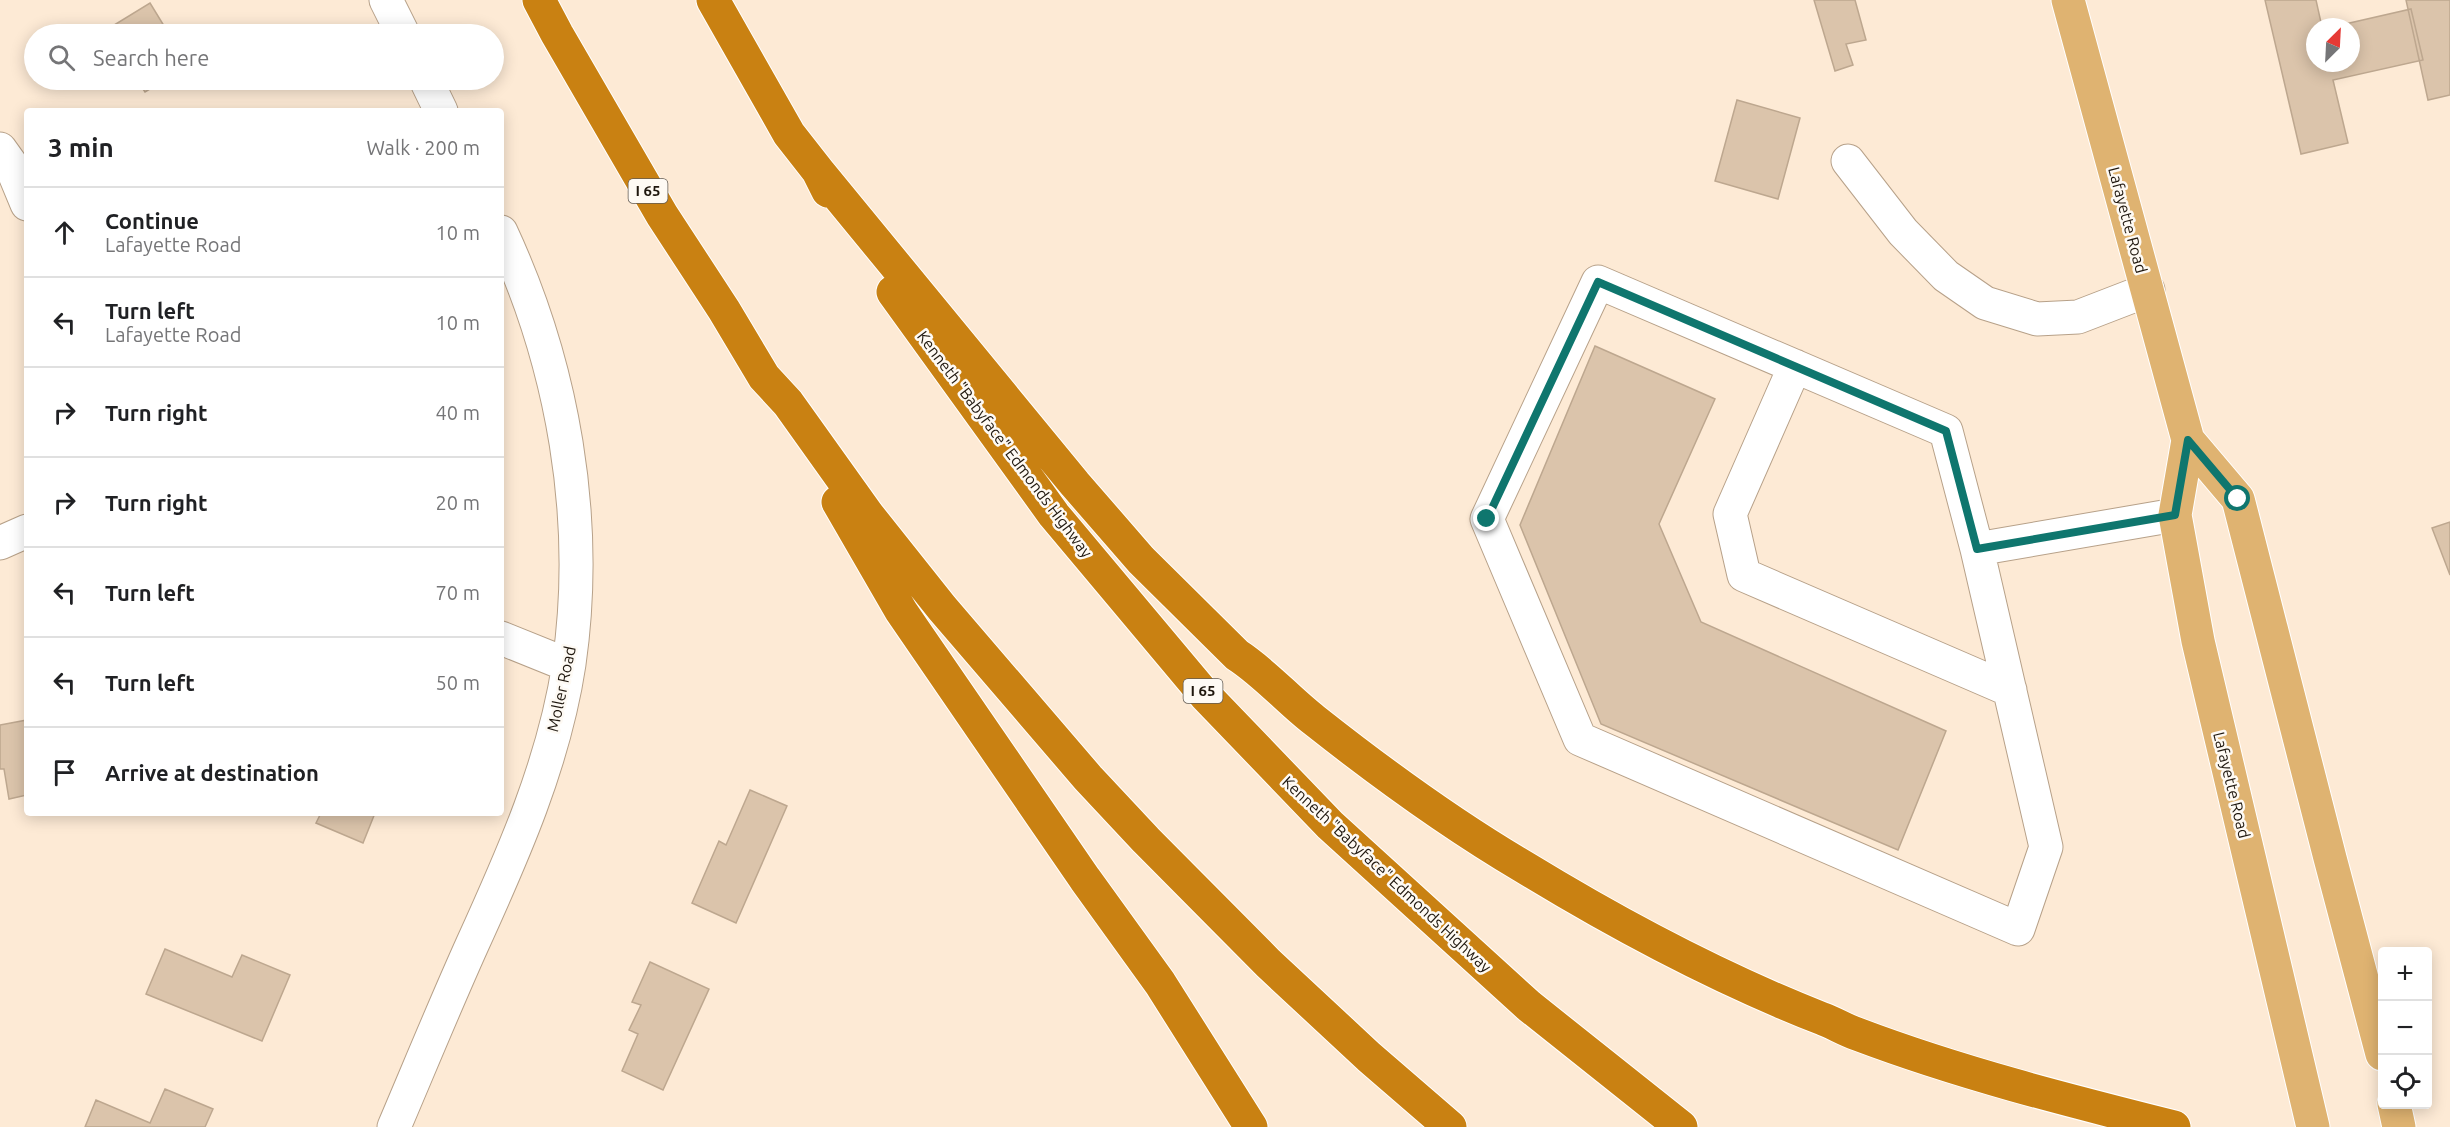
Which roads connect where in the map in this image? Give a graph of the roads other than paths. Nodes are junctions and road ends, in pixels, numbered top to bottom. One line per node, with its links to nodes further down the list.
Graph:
1 (386, 0): 5 (street)
2 (539, 0): 15 (highway, I 65)
3 (713, 0): 10 (highway, Kenneth "Babyface" Edmonds Highway / I 65)
4 (2068, 0): 13 (main road, Lafayette Road)
5 (398, 24)
6 (431, 90): 7 (street)
7 (440, 108)
8 (0, 149): 11 (street)
9 (1848, 161): 13 (street)
10 (818, 171): 29 (highway, Kenneth "Babyface" Edmonds Highway / I 65); 30 (highway)
11 (24, 197)
12 (504, 239): 22 (street, Moller Road)
13 (2148, 290): 16 (main road, Lafayette Road)
14 (1795, 366): 20 (street); 23 (street); 23 (street)
15 (764, 376): 27 (highway); 28 (highway, I 65)
16 (2188, 440): 17 (main road, Lafayette Road); 24 (main road, Lafayette Road)
17 (2175, 515): 20 (street); 31 (main road, Lafayette Road)
18 (24, 532): 19 (street)
19 (0, 543)
20 (1977, 549): 23 (street)
21 (504, 639): 22 (street)
22 (568, 665): 26 (street, Moller Road)
23 (2010, 690)
24 (2378, 1039)
25 (2395, 1109): 32 (main road)
26 (394, 1127)
27 (1251, 1127)
28 (1450, 1127)
29 (1681, 1127)
30 (2174, 1127)
31 (2313, 1127)
32 (2399, 1127)

